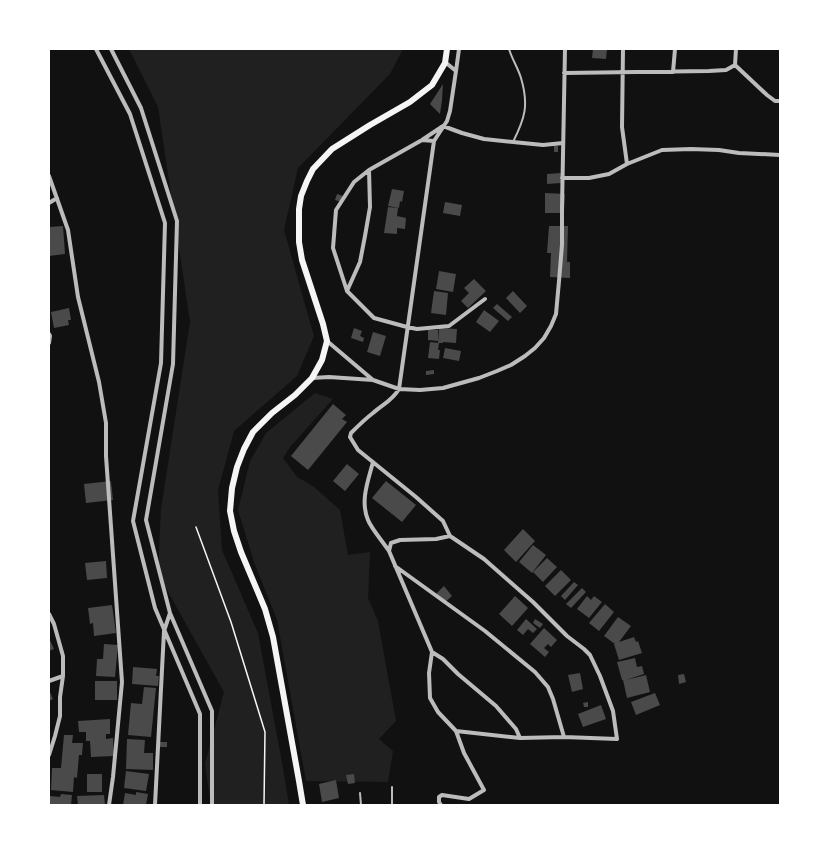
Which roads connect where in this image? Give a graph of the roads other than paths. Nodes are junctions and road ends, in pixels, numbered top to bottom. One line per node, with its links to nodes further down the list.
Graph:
1 (96, 49): 48 (street)
2 (111, 49): 47 (street)
3 (447, 49): 10 (main road)
4 (459, 49): 12 (street)
5 (509, 49): 22 (lane)
6 (565, 49): 15 (street)
7 (623, 49): 13 (street)
8 (675, 49): 14 (street)
9 (736, 49): 11 (street)
10 (445, 62): 12 (street); 35 (main road)
11 (735, 65): 14 (street); 16 (street)
12 (456, 71): 17 (street)
13 (622, 72): 14 (street); 15 (street); 25 (street)
14 (673, 72)
15 (564, 73): 23 (street)
16 (780, 101)
17 (447, 121): 18 (street); 19 (street)
18 (443, 126): 19 (street); 20 (street); 21 (street)
19 (451, 129): 22 (street)
20 (422, 140): 21 (street); 26 (street)
21 (434, 141): 33 (street)
22 (513, 142): 23 (street)
23 (563, 143): 28 (street)
24 (780, 155): 25 (street)
25 (627, 164): 28 (street)
26 (369, 170): 31 (street); 31 (street)
27 (49, 176): 29 (street)
28 (562, 178): 41 (street)
29 (57, 198): 30 (street); 58 (street)
30 (49, 203)
31 (347, 291): 33 (street)
32 (485, 299): 33 (street)
33 (407, 327): 41 (street)
34 (49, 334): 36 (street)
35 (327, 342): 37 (street); 38 (main road)
36 (49, 343)
37 (367, 375): 39 (street); 40 (street)
38 (312, 378): 39 (street); 62 (main road)
39 (360, 380): 40 (street)
40 (373, 380): 41 (street)
41 (399, 389): 42 (street)
42 (373, 462): 43 (street); 44 (street)
43 (450, 536): 44 (street); 53 (street)
44 (388, 551): 45 (street)
45 (394, 565): 49 (street); 53 (street)
46 (49, 614): 50 (street)
47 (170, 614): 48 (street); 61 (street)
48 (164, 631): 59 (street); 60 (street)
49 (432, 652): 52 (street); 54 (street)
50 (63, 676): 51 (street); 55 (street)
51 (49, 681)
52 (456, 731): 54 (street); 65 (street)
53 (564, 737): 54 (street)
54 (520, 738)
55 (49, 755)
56 (392, 787): 64 (lane)
57 (360, 793): 63 (lane)
58 (109, 805)
59 (155, 805)
60 (200, 805)
61 (212, 805)
62 (303, 805)
63 (361, 805)
64 (392, 805)
65 (441, 805)

